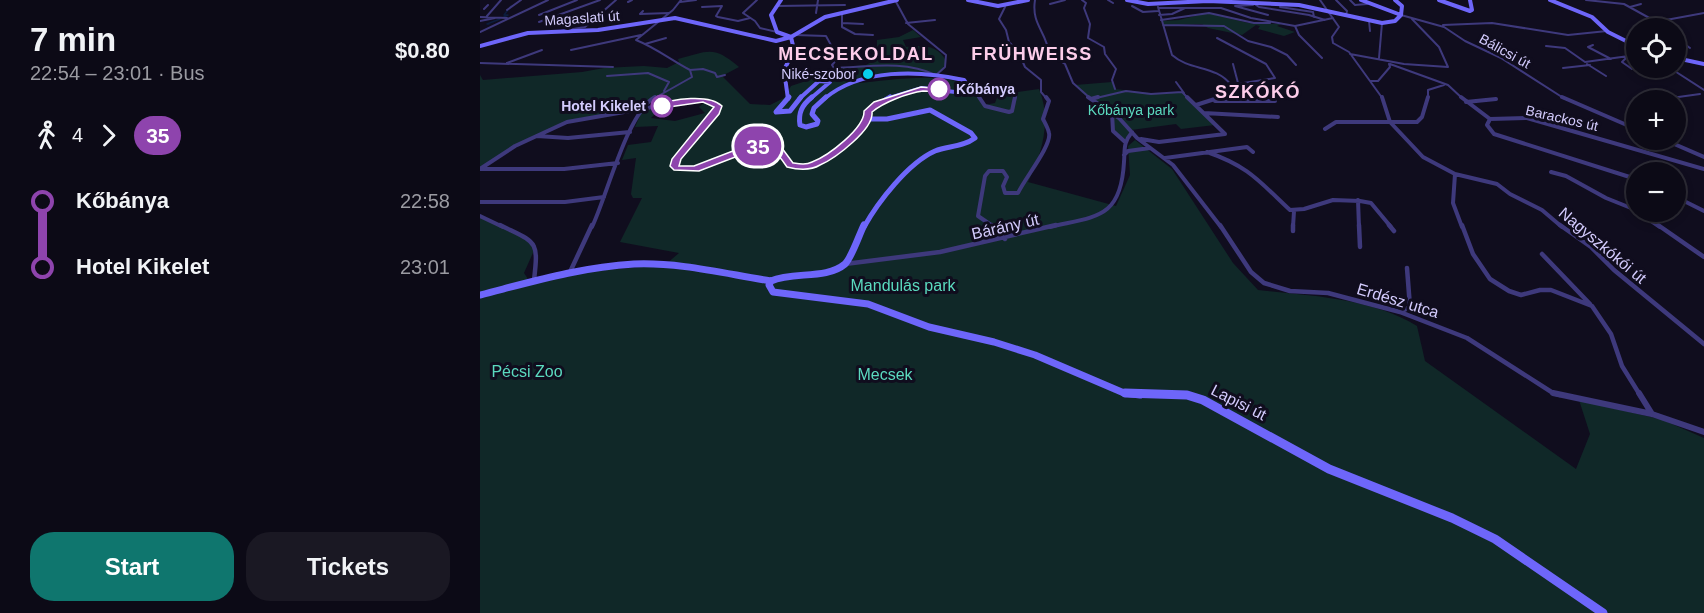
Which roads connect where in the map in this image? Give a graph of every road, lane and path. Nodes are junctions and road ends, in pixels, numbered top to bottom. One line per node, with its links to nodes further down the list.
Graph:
1 (501, 0): 53 (street)
2 (521, 0): 33 (street)
3 (548, 0): 74 (street)
4 (576, 0): 66 (street)
5 (600, 0): 86 (street)
6 (616, 0): 96 (street)
7 (632, 0): 34 (street)
8 (696, 0): 31 (street)
9 (757, 0): 75 (street)
10 (781, 0): 45 (street)
11 (818, 0): 46 (street)
12 (846, 0): 42 (street)
13 (896, 0): 64 (street); 87 (street)
14 (968, 0): 49 (street)
15 (1007, 0): 49 (street)
16 (1028, 0): 49 (street)
17 (1035, 0): 155 (street)
18 (1065, 0): 38 (street)
19 (1082, 0): 146 (street)
20 (1108, 0): 35 (street)
21 (1127, 0): 54 (street)
22 (1320, 0): 56 (street)
23 (1336, 0): 68 (street)
24 (1350, 0): 43 (street)
25 (1361, 0): 37 (street, Bálicsi út)
26 (1395, 0): 69 (street)
27 (1439, 0): 28 (street)
28 (1470, 0)
29 (1550, 0): 98 (street)
30 (1586, 0): 32 (street)
31 (680, 1): 62 (street)
32 (1613, 1): 52 (street)
33 (515, 2): 58 (street)
34 (628, 3)
35 (1113, 3)
36 (1268, 3): 39 (street); 55 (street); 56 (street)
37 (1366, 3): 43 (street); 69 (street, Bálicsi út)
38 (1050, 4)
39 (1253, 4): 54 (street); 55 (street); 67 (street)
40 (1641, 4): 52 (street)
41 (488, 5): 53 (street)
42 (845, 5): 46 (street); 64 (street)
43 (1355, 5): 57 (street)
44 (714, 6): 48 (street); 61 (street); 61 (street)
45 (777, 6): 46 (street); 100 (street)
46 (817, 6): 63 (street)
47 (1132, 6): 60 (street)
48 (702, 7)
49 (1005, 7): 199 (street)
50 (1188, 7): 54 (street); 54 (street); 88 (street)
51 (1280, 7): 71 (street)
52 (1630, 7): 77 (street)
53 (493, 9): 70 (street)
54 (1158, 9): 60 (street); 83 (street)
55 (1267, 9): 71 (street)
56 (1327, 9): 68 (street); 76 (street)
57 (1360, 9)
58 (507, 10)
59 (644, 11): 62 (street)
60 (1149, 11): 72 (street)
61 (718, 12): 75 (street)
62 (669, 13): 80 (street)
63 (816, 13)
64 (843, 13): 92 (street); 103 (street)
65 (1704, 14): 78 (street)
66 (539, 15)
67 (1268, 15)
68 (1346, 15): 85 (street)
69 (1401, 15): 81 (street, Bálicsi út); 89 (street)
70 (487, 16): 73 (street); 79 (street)
71 (1314, 16): 84 (street)
72 (1147, 17)
73 (500, 18): 74 (street); 79 (street)
74 (508, 18): 99 (street)
75 (750, 18): 100 (street)
76 (1333, 18): 84 (street); 117 (street, Nagyszkókói út)
77 (1647, 18)
78 (1675, 18)
79 (480, 19)
80 (662, 19): 96 (street, Magaslati út); 101 (street); 103 (street, Magaslati út)
81 (1412, 19): 91 (street, Bálicsi út); 118 (street)
82 (935, 20): 87 (street)
83 (1161, 20): 88 (street); 93 (street)
84 (1325, 20): 94 (street)
85 (1369, 21): 89 (street); 97 (street)
86 (538, 22)
87 (906, 23): 135 (street)
88 (1273, 23): 94 (street)
89 (1382, 23): 118 (street)
90 (863, 24): 92 (street)
91 (1437, 24): 98 (street); 168 (street, Bálicsi út)
92 (842, 25): 95 (street); 102 (street)
93 (1163, 25): 129 (street); 142 (street)
94 (1295, 26): 120 (street)
95 (837, 30)
96 (561, 31): 110 (street, Magaslati út)
97 (1370, 31)
98 (1607, 31): 106 (street)
99 (480, 32)
100 (777, 32): 103 (street)
101 (643, 34): 107 (street); 114 (street)
102 (873, 35)
103 (793, 36): 135 (street); 135 (street)
104 (666, 38): 107 (street)
105 (1217, 38): 141 (street)
106 (1626, 40)
107 (645, 44): 133 (street)
108 (1593, 45): 116 (street)
109 (1686, 45): 112 (street)
110 (480, 46)
111 (1546, 46): 123 (street)
112 (1690, 48)
113 (542, 50): 125 (street)
114 (571, 50)
115 (1606, 51): 116 (street)
116 (1598, 52): 121 (street)
117 (1350, 54): 118 (street); 139 (street, Nagyszkókói út)
118 (1378, 57): 127 (street)
119 (1626, 57): 121 (street)
120 (1322, 58)
121 (1611, 59): 123 (street)
122 (1686, 60): 128 (street)
123 (1585, 62): 130 (street)
124 (480, 63): 125 (street)
125 (504, 64): 131 (street)
126 (1233, 64): 141 (street)
127 (1390, 64): 139 (street); 144 (street)
128 (1704, 64)
129 (1296, 65)
130 (1590, 65): 132 (street); 137 (street)
131 (613, 67)
132 (1563, 68)
133 (690, 70): 134 (street); 150 (street)
134 (725, 75)
135 (936, 75): 145 (street)
136 (607, 76): 150 (street)
137 (1606, 76)
138 (1684, 78): 147 (street)
139 (1370, 81): 167 (street, Nagyszkókói út)
140 (1176, 82): 151 (street)
141 (1238, 83): 142 (street)
142 (1231, 85): 157 (street)
143 (1011, 87): 145 (street)
144 (1449, 87): 159 (street); 167 (street)
145 (969, 88): 165 (street)
146 (1115, 88): 149 (street); 153 (street)
147 (1698, 88): 148 (street); 152 (street)
148 (1704, 90)
149 (1126, 91): 151 (street); 153 (street)
150 (663, 93): 161 (street)
151 (1184, 93): 160 (street)
152 (1702, 95): 154 (street)
153 (1109, 96): 155 (street)
154 (1686, 97)
155 (1091, 99): 162 (street)
156 (1496, 99): 159 (street)
157 (1215, 101): 158 (street); 160 (street)
158 (1275, 101)
159 (1466, 102): 166 (street)
160 (1196, 105): 163 (street)
161 (640, 110): 165 (street); 170 (street); 172 (street)
162 (1112, 113): 171 (street); 174 (street)
163 (1204, 113): 164 (street); 173 (street)
164 (1278, 117)
165 (869, 119): 203 (street)
166 (1490, 119): 184 (street, Barackos út); 187 (street)
167 (1390, 122): 169 (street); 186 (street, Nagyszkókói út)
168 (1626, 125)
169 (1326, 129)
170 (630, 132): 172 (street); 182 (street)
171 (1132, 132): 173 (street, Erdész utca); 174 (street)
172 (537, 136): 183 (street)
173 (1138, 138): 174 (street); 175 (street, Erdész utca)
174 (1125, 139): 179 (street, Bárány út)
175 (1151, 148): 179 (street); 181 (street, Erdész utca)
176 (1686, 149): 180 (street)
177 (1207, 152): 178 (street); 181 (street); 193 (street)
178 (1253, 152)
179 (1124, 155): 199 (street, Bárány út)
180 (1704, 157)
181 (1165, 158): 210 (street, Erdész utca)
182 (618, 163): 183 (street); 188 (street)
183 (480, 169)
184 (1704, 169)
185 (1551, 172): 192 (street)
186 (1455, 174): 209 (street); 211 (street, Nagyszkókói út)
187 (1626, 176)
188 (604, 197): 190 (street); 205 (street)
189 (1358, 200): 193 (street); 198 (street); 200 (street)
190 (480, 202)
191 (1686, 202): 194 (street)
192 (1626, 203)
193 (1294, 211): 197 (street)
194 (1704, 211)
195 (480, 216): 206 (street)
196 (1653, 222): 202 (street)
197 (1293, 231)
198 (1394, 231)
199 (1005, 239): 203 (street, Bárány út)
200 (1360, 247)
201 (1542, 254): 209 (street)
202 (1704, 257)
203 (845, 264): 207 (street)
204 (1407, 268): 210 (street)
205 (570, 272): 206 (street); 207 (street)
206 (534, 280): 208 (street)
207 (771, 281): 214 (street, Lapisi út)
208 (480, 296)
209 (1592, 306): 212 (street)
210 (1400, 312): 212 (street, Erdész utca)
211 (1704, 344)
212 (1652, 414): 213 (street, Erdész utca)
213 (1704, 432)
214 (1603, 613)

